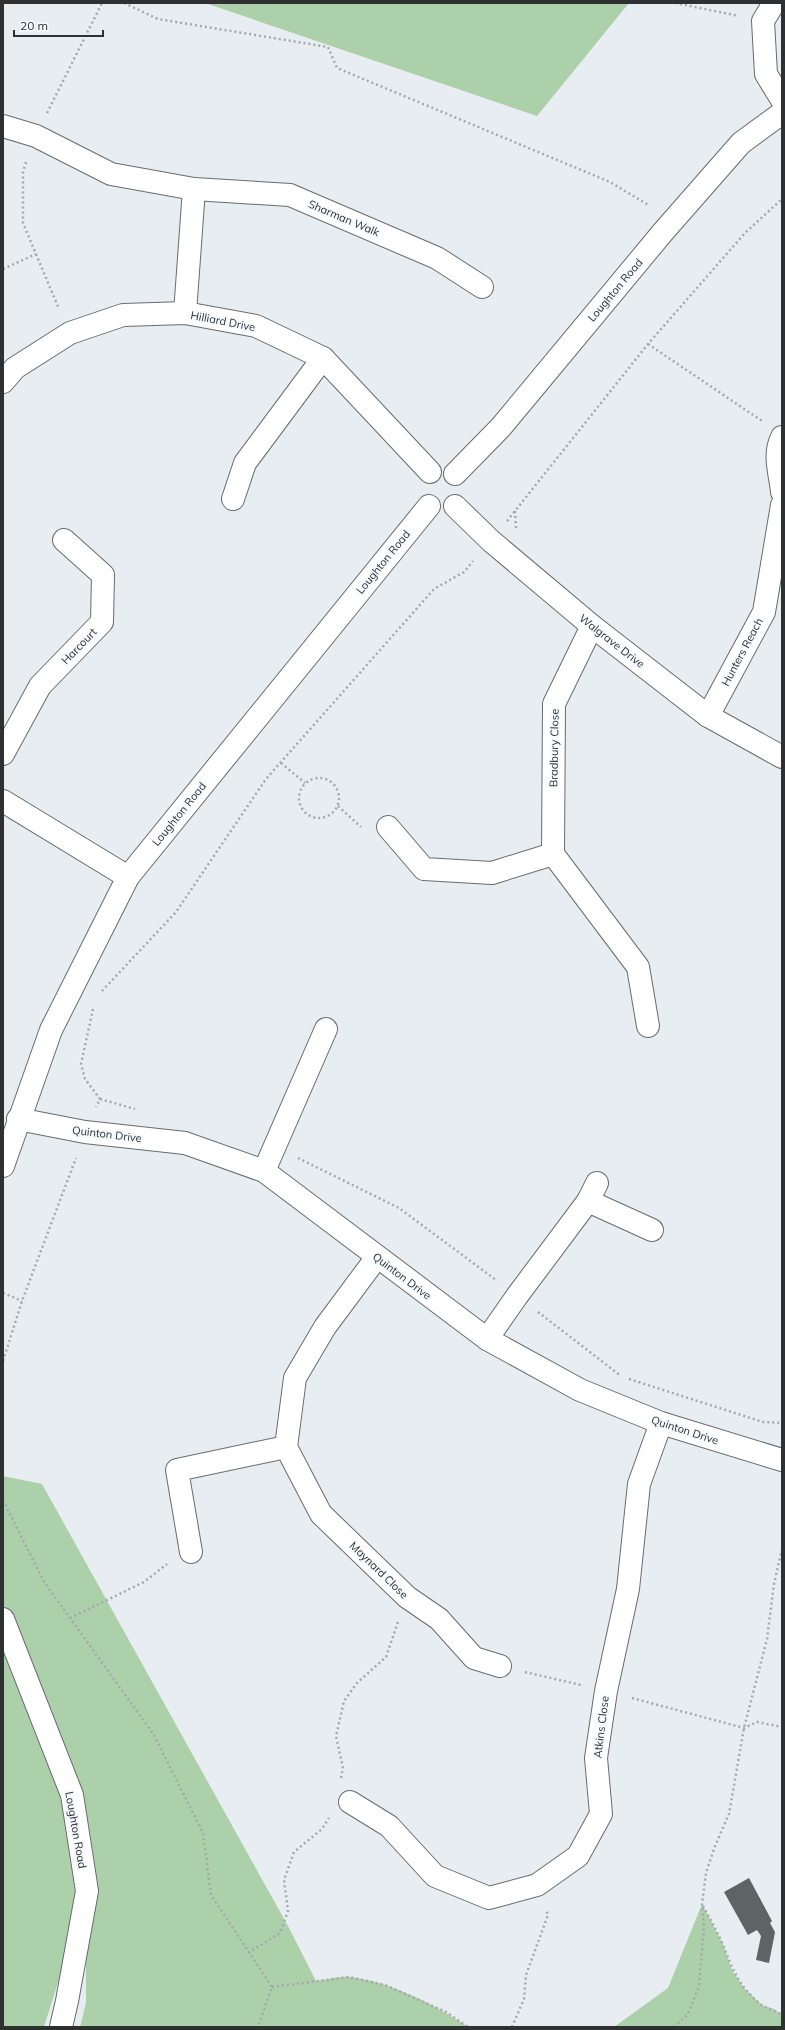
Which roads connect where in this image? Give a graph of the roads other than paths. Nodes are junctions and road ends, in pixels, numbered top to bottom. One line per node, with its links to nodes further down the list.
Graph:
1 (768, 12): 2 (street)
2 (782, 100)
3 (782, 113): 13 (street, Loughton Road)
4 (3, 126): 5 (street, Sharman Walk)
5 (194, 189): 6 (street, Sharman Walk); 7 (street)
6 (482, 287)
7 (186, 313): 8 (street, Hilliard Drive); 9 (street, Hilliard Drive)
8 (323, 358): 12 (street, Hilliard Drive); 15 (street)
9 (3, 382)
10 (782, 437): 11 (street)
11 (781, 471): 14 (street)
12 (430, 472): 13 (street); 16 (street)
13 (455, 474): 17 (street)
14 (782, 492)
15 (233, 499)
16 (428, 506): 17 (street); 27 (street, Loughton Road)
17 (455, 506): 20 (street, Walgrave Drive)
18 (782, 511): 21 (street, Hunters Reach)
19 (64, 540): 22 (street, Harcourt)
20 (592, 626): 21 (street, Walgrave Drive); 26 (street, Bradbury Close)
21 (708, 716): 23 (street, Walgrave Drive)
22 (3, 754)
23 (782, 757)
24 (3, 801): 27 (street)
25 (388, 827): 26 (street)
26 (553, 854): 28 (street)
27 (128, 877): 30 (street, Loughton Road)
28 (648, 1026)
29 (326, 1029): 32 (street)
30 (18, 1120): 31 (street, Loughton Road); 32 (street, Quinton Drive)
31 (3, 1166)
32 (264, 1172): 34 (street, Quinton Drive)
33 (652, 1230): 35 (street)
34 (377, 1257): 35 (street, Quinton Drive); 37 (street)
35 (487, 1339): 36 (street, Quinton Drive)
36 (661, 1423): 38 (street, Quinton Drive); 42 (street, Atkins Close)
37 (286, 1447): 39 (street); 41 (street, Maynard Close)
38 (782, 1460)
39 (191, 1552)
40 (3, 1619): 43 (street, Loughton Road)
41 (500, 1666)
42 (350, 1802)
43 (61, 2027)

